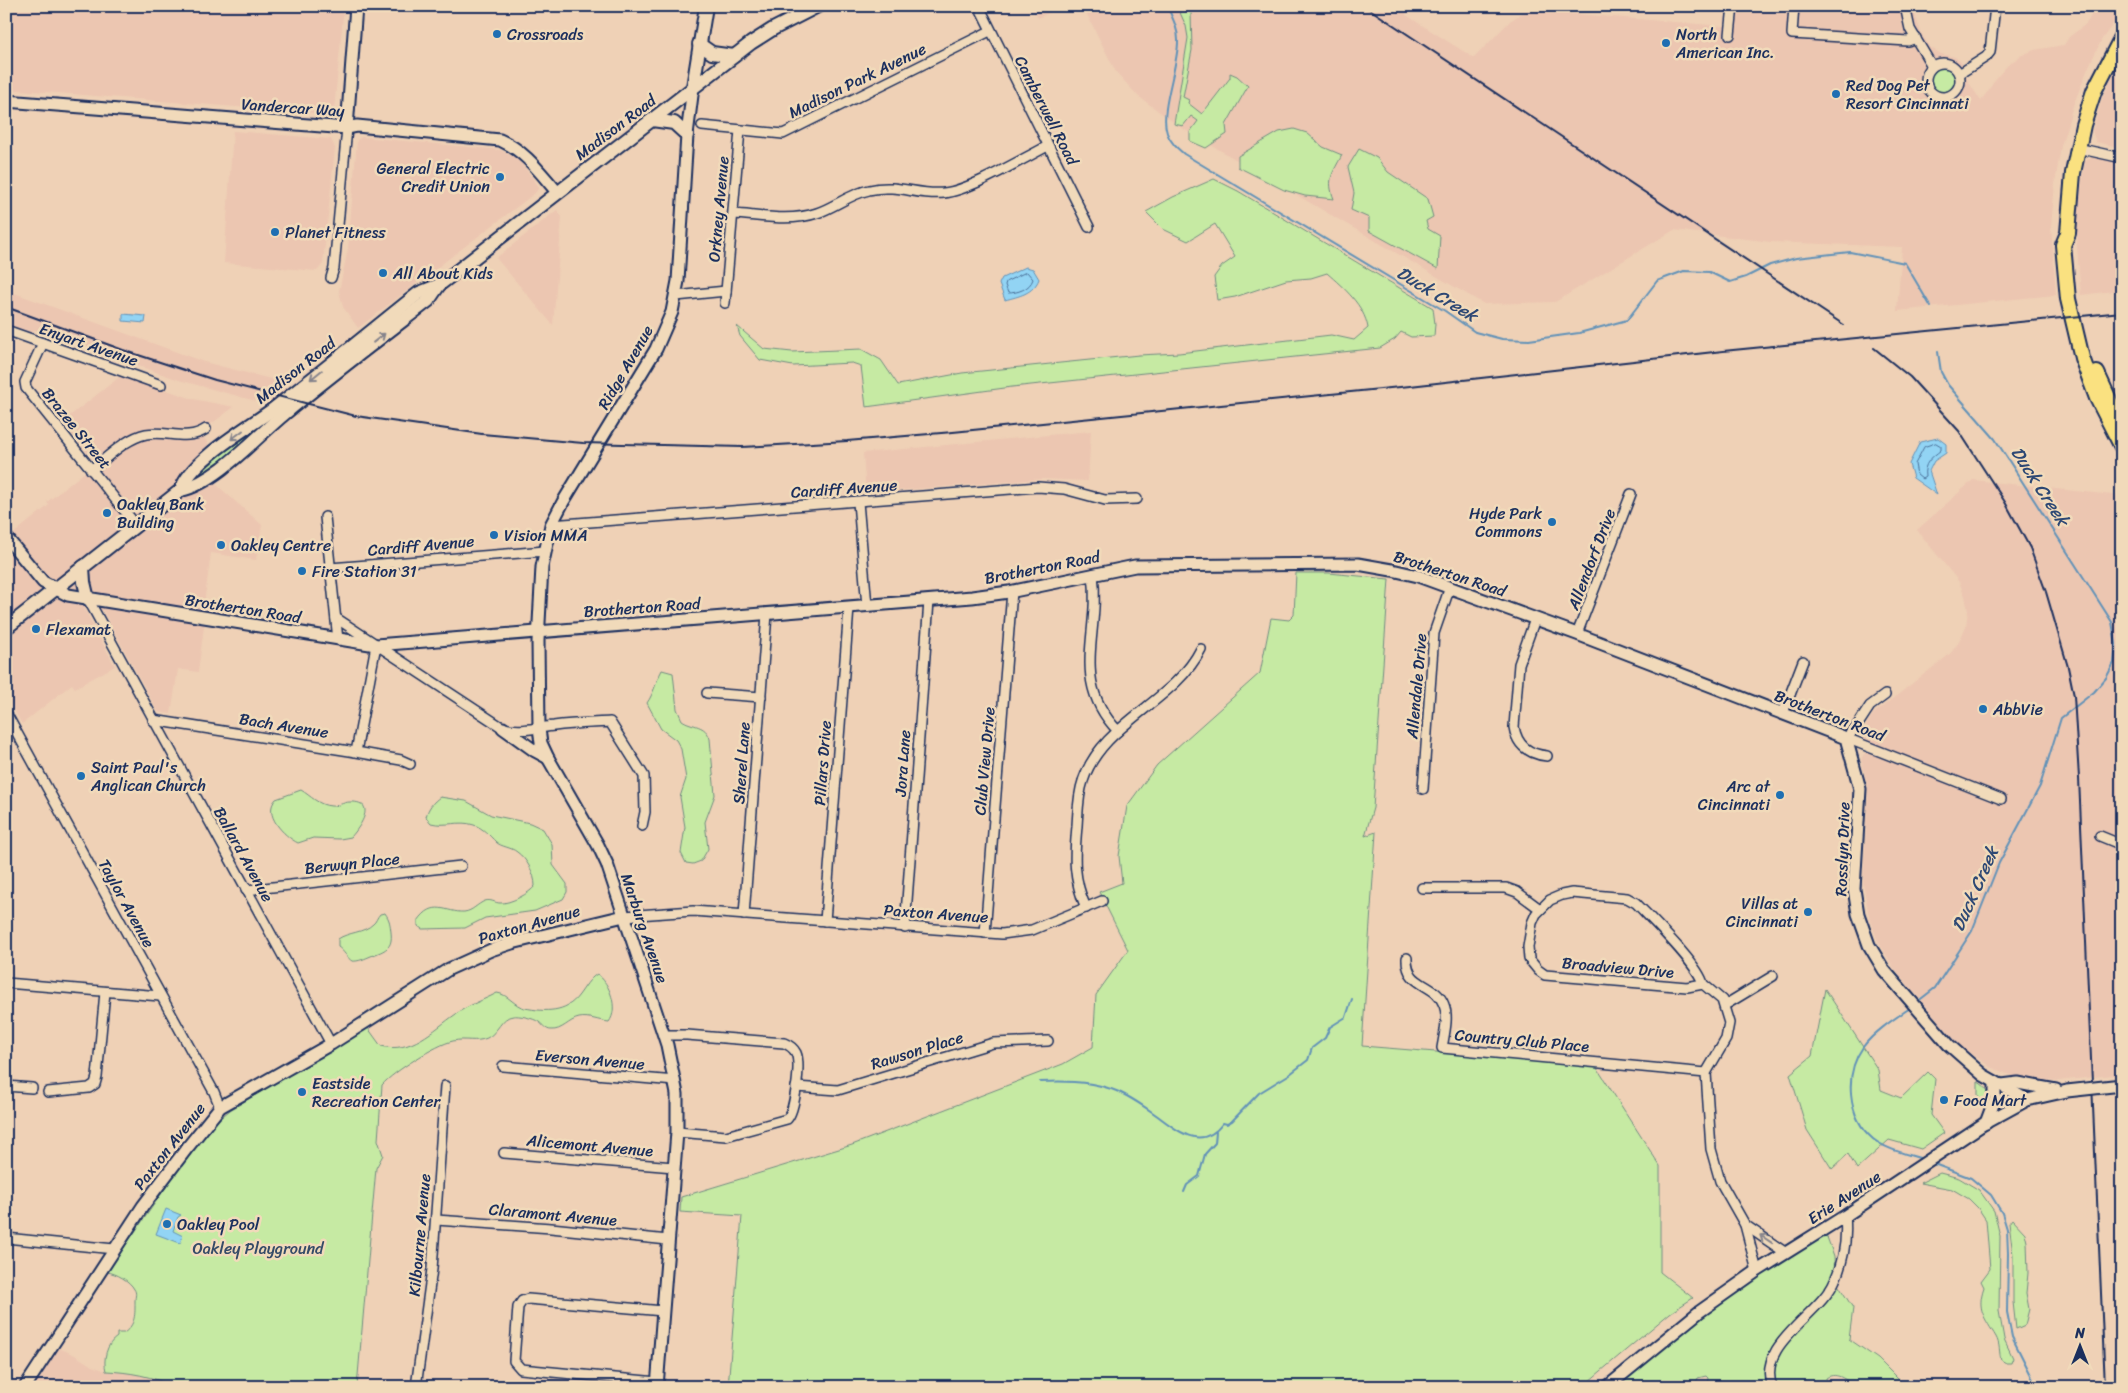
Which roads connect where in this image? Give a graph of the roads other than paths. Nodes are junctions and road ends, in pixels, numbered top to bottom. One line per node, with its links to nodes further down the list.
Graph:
1 (356, 6): 21 (street)
2 (706, 6): 13 (main road, Ridge Avenue)
3 (818, 6): 14 (main road, Madison Road)
4 (979, 6): 9 (street, Camberwell Road)
5 (1733, 6): 10 (street)
6 (1794, 6): 12 (street)
7 (1905, 6): 12 (street)
8 (1995, 6): 16 (street)
9 (990, 31): 22 (street, Madison Park Avenue); 24 (street, Camberwell Road)
10 (1730, 35)
11 (2122, 37): 25 (highway)
12 (1916, 38): 15 (street)
13 (699, 44): 14 (main road); 17 (main road, Ridge Avenue)
14 (734, 56): 17 (main road, Madison Road)
15 (1932, 66): 16 (street); 16 (street)
16 (1958, 74)
17 (693, 87): 19 (main road, Madison Road); 23 (street, Ridge Avenue)
18 (6, 101): 21 (street, Vandercar Way)
19 (652, 120): 23 (main road); 27 (main road, Madison Road)
20 (702, 126): 22 (street, Madison Park Avenue)
21 (346, 128): 27 (street, Vandercar Way); 31 (street)
22 (740, 130): 28 (street, Orkney Avenue)
23 (687, 135): 33 (street, Ridge Avenue)
24 (1048, 146): 28 (street); 29 (street, Camberwell Road)
25 (2078, 148): 26 (street); 30 (highway)
26 (2122, 158)
27 (557, 192): 46 (main road, Madison Road)
28 (734, 214): 32 (street, Orkney Avenue)
29 (1089, 227)
30 (2068, 234): 38 (highway); 40 (highway)
31 (331, 278)
32 (726, 291): 33 (street); 34 (street, Orkney Avenue)
33 (676, 296): 47 (street, Ridge Avenue)
34 (725, 303)
35 (6, 330): 36 (street, Enyart Avenue)
36 (43, 343): 37 (street, Enyart Avenue); 41 (street, Brazee Street)
37 (161, 385)
38 (2122, 426)
39 (206, 429): 41 (street)
40 (2122, 447)
41 (91, 470): 46 (street, Brazee Street)
42 (1632, 494): 65 (street, Allendorf Drive)
43 (1137, 499): 44 (street, Cardiff Avenue)
44 (858, 502): 47 (street, Cardiff Avenue); 58 (street)
45 (325, 517): 51 (street)
46 (136, 525): 50 (main road, Madison Road)
47 (551, 526): 49 (street, Ridge Avenue)
48 (6, 537): 54 (street)
49 (545, 551): 51 (street, Cardiff Avenue); 64 (street, Ridge Avenue)
50 (83, 567): 54 (main road, Madison Road); 56 (main road)
51 (330, 568): 61 (street)
52 (1093, 574): 53 (street, Brotherton Road); 55 (street, Brotherton Road); 78 (street)
53 (1450, 587): 62 (street, Brotherton Road); 84 (street, Allendale Drive)
54 (55, 589): 56 (street, Brotherton Road); 63 (main road, Madison Road)
55 (1012, 591): 57 (street, Brotherton Road); 99 (street, Club View Drive)
56 (88, 599): 66 (street, Brotherton Road); 75 (street, Ballard Avenue)
57 (929, 601): 58 (street, Brotherton Road); 98 (street, Jora Lane)
58 (867, 606): 59 (street, Brotherton Road)
59 (849, 608): 60 (street, Brotherton Road); 97 (street, Pillars Drive)
60 (768, 614): 64 (street, Brotherton Road); 72 (street, Sherel Lane)
61 (336, 618): 66 (street); 67 (street)
62 (1535, 619): 65 (street, Brotherton Road); 81 (street)
63 (6, 628)
64 (538, 632): 67 (street, Brotherton Road); 77 (street, Ridge Avenue)
65 (1578, 634): 74 (street, Brotherton Road)
66 (338, 640): 67 (street, Brotherton Road)
67 (376, 646): 76 (street); 80 (street)
68 (1201, 649): 78 (street)
69 (1803, 661): 74 (street)
70 (707, 693): 72 (street)
71 (1884, 695): 79 (street)
72 (761, 697): 95 (street, Sherel Lane)
73 (6, 713): 105 (street, Taylor Avenue)
74 (1783, 713): 79 (street, Brotherton Road)
75 (152, 720): 80 (street, Bach Avenue); 91 (street, Ballard Avenue)
76 (502, 728): 77 (street); 82 (street)
77 (539, 729): 82 (street, Marburg Avenue); 86 (street)
78 (1118, 731): 93 (street)
79 (1846, 738): 85 (street, Brotherton Road); 113 (street, Rosslyn Drive)
80 (356, 752): 83 (street, Bach Avenue)
81 (1547, 756)
82 (548, 758): 96 (street, Marburg Avenue)
83 (410, 764)
84 (1423, 789)
85 (2001, 799)
86 (642, 826)
87 (2100, 836): 88 (street)
88 (2122, 845)
89 (461, 866): 91 (street, Berwyn Place)
90 (1422, 888): 94 (street)
91 (246, 890): 109 (street, Ballard Avenue)
92 (1102, 901): 93 (street, Paxton Avenue)
93 (1086, 908): 99 (street, Paxton Avenue)
94 (1540, 910): 103 (street, Broadview Drive); 103 (street, Broadview Drive)
95 (744, 915): 96 (street, Paxton Avenue); 97 (street, Paxton Avenue)
96 (624, 916): 107 (street, Marburg Avenue); 109 (street, Paxton Avenue)
97 (825, 921): 98 (street, Paxton Avenue)
98 (905, 928): 99 (street, Paxton Avenue)
99 (985, 933)
100 (1408, 958): 111 (street, Country Club Place)
101 (1774, 976): 106 (street)
102 (6, 983): 104 (street)
103 (1703, 984): 106 (street, Broadview Drive)
104 (105, 992): 105 (street); 120 (street)
105 (160, 996): 122 (street, Taylor Avenue)
106 (1725, 1005): 111 (street)
107 (664, 1035): 112 (street, Marburg Avenue); 117 (street)
108 (1048, 1040): 117 (street, Rawson Place)
109 (331, 1044): 122 (street, Paxton Avenue)
110 (503, 1066): 112 (street, Everson Avenue)
111 (1706, 1073): 129 (street)
112 (675, 1081): 124 (street, Marburg Avenue)
113 (1998, 1084): 119 (street); 121 (street, Rosslyn Drive); 123 (street)
114 (2122, 1085): 119 (street, Erie Avenue, bridge)
115 (6, 1086): 118 (street)
116 (445, 1086): 128 (street, Kilbourne Avenue)
117 (796, 1087): 124 (street)
118 (32, 1088)
119 (2067, 1091): 121 (street, Erie Avenue)
120 (48, 1092)
121 (2027, 1100): 123 (street, Erie Avenue)
122 (220, 1107): 132 (street, Paxton Avenue)
123 (1985, 1123): 127 (street, Erie Avenue)
124 (677, 1132): 126 (street, Marburg Avenue)
125 (504, 1153): 126 (street, Alicemont Avenue)
126 (674, 1167): 131 (street, Marburg Avenue)
127 (1845, 1216): 133 (street, Erie Avenue); 140 (street)
128 (436, 1220): 131 (street, Claramont Avenue); 138 (street, Kilbourne Avenue)
129 (1746, 1225): 133 (street, one-way to 129); 134 (street)
130 (6, 1238): 132 (street)
131 (668, 1240): 135 (street, Marburg Avenue)
132 (114, 1249): 137 (street, Paxton Avenue)
133 (1786, 1253): 134 (street, Erie Avenue)
134 (1757, 1271): 139 (street, Erie Avenue)
135 (663, 1311): 136 (street, Marburg Avenue); 136 (street)
136 (657, 1384)
137 (25, 1387)
138 (416, 1387)
139 (1607, 1387)
140 (1772, 1387)

